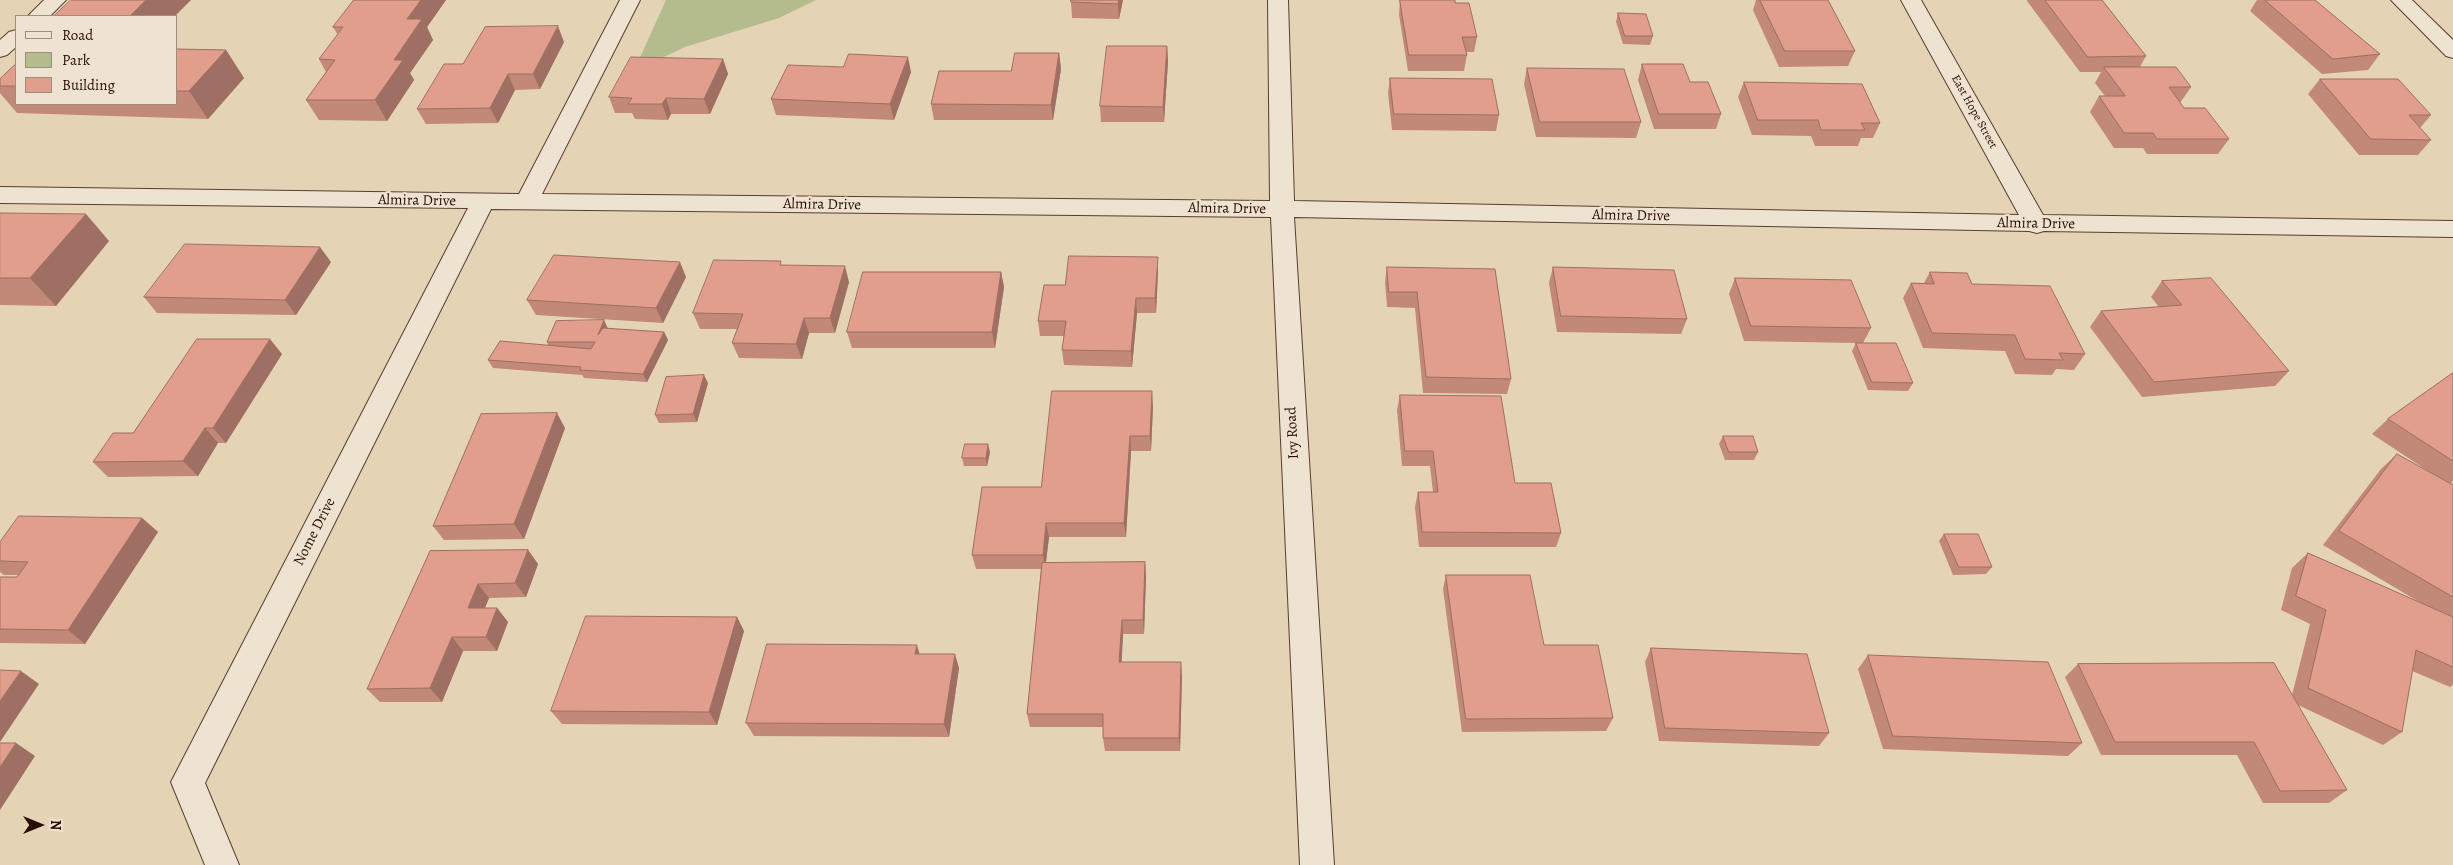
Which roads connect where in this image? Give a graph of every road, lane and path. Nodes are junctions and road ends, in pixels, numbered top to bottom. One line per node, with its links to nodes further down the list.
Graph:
1 (56, 0): 6 (street)
2 (630, 0): 12 (street)
3 (1278, 0): 13 (street, Ivy Road)
4 (1911, 0): 14 (street, East Hope Street)
5 (2401, 0): 9 (street)
6 (39, 15)
7 (15, 37): 8 (street)
8 (0, 52)
9 (2453, 52)
10 (0, 195): 11 (street, Almira Drive)
11 (483, 202): 12 (street, Almira Drive); 16 (street, Nome Drive)
12 (526, 202): 13 (street, Almira Drive)
13 (1282, 209): 14 (street, Almira Drive); 17 (street, Ivy Road)
14 (2037, 225): 15 (street, Almira Drive)
15 (2453, 229)
16 (222, 865)
17 (1317, 865)

